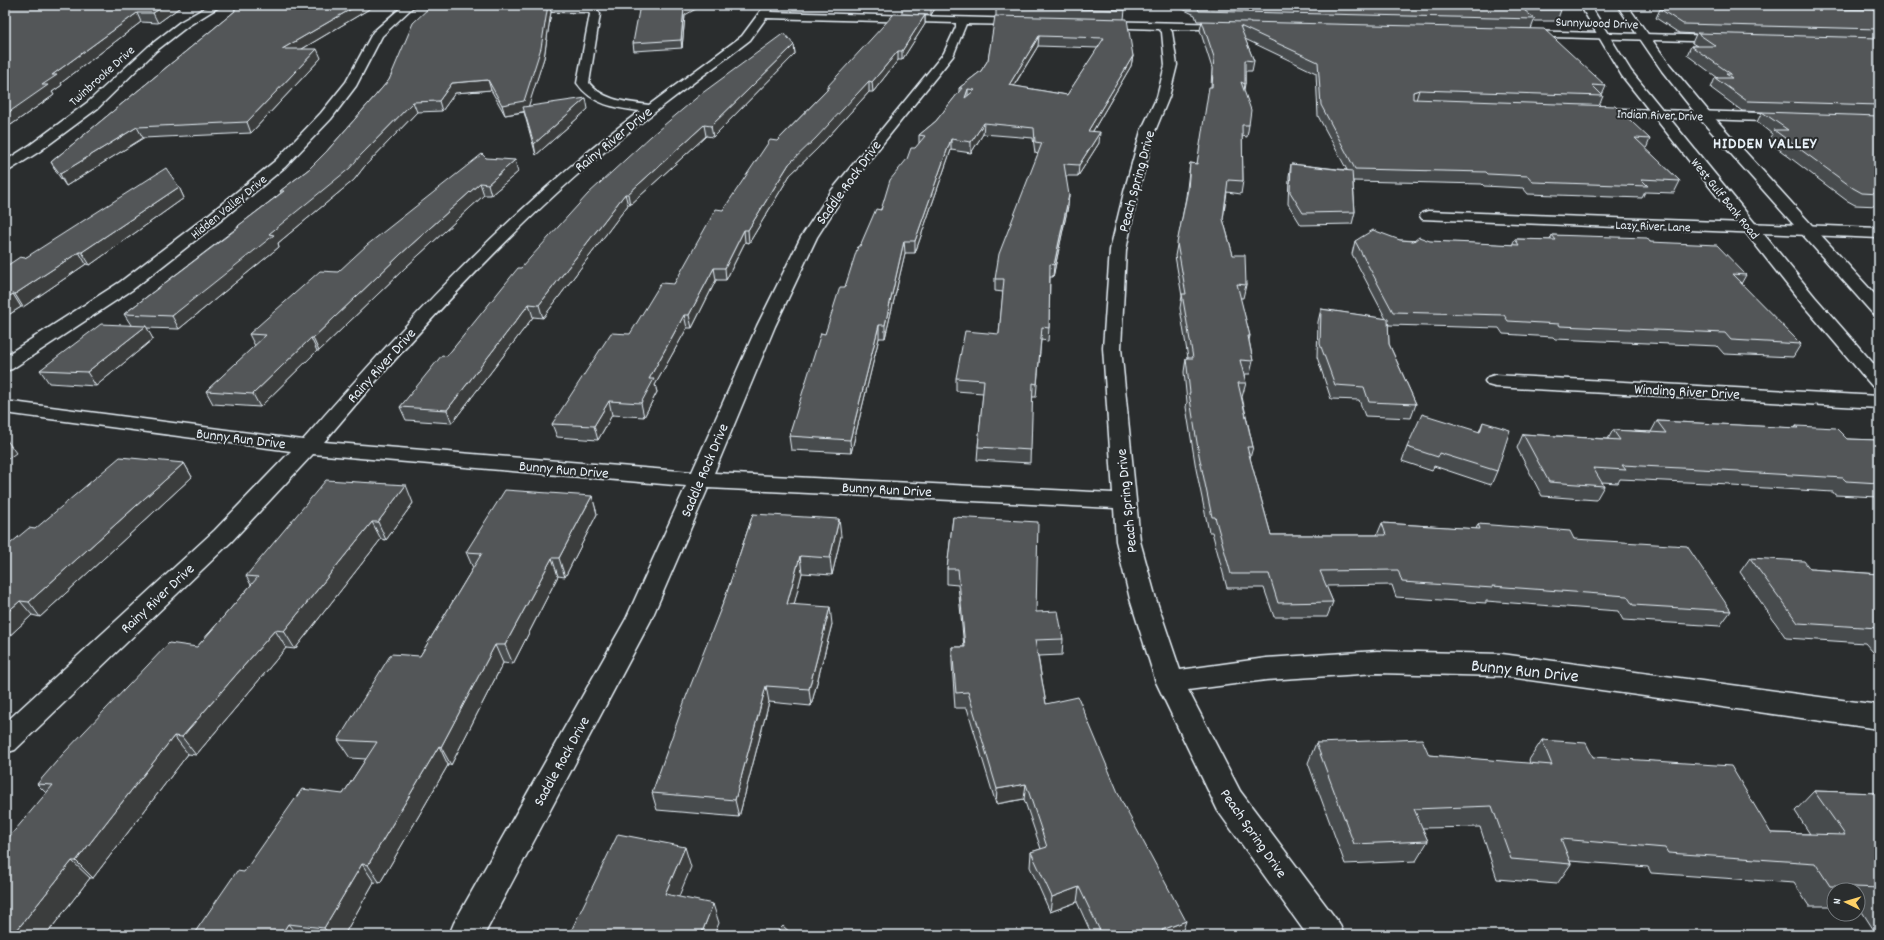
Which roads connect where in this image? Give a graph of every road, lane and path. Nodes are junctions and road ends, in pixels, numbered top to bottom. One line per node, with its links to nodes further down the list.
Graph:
1 (217, 5): 23 (street, Twinbrooke Drive)
2 (410, 5): 29 (street, Hidden Valley Drive)
3 (416, 5): 6 (street)
4 (1585, 5): 15 (street, West Gulf Bank Road)
5 (1622, 5): 16 (street)
6 (468, 6)
7 (506, 8): 18 (street)
8 (767, 10): 9 (street); 18 (street, Rainy River Drive)
9 (961, 21): 10 (street); 35 (street, Saddle Rock Drive)
10 (1038, 23)
11 (1085, 24): 12 (street)
12 (1163, 26): 13 (street); 36 (street, Peach Spring Drive)
13 (1242, 28)
14 (1512, 34): 15 (street, Sunnywood Drive)
15 (1604, 36): 16 (street, Sunnywood Drive); 20 (street, West Gulf Bank Road)
16 (1645, 38): 17 (street, Sunnywood Drive); 21 (street)
17 (1734, 40)
18 (650, 109): 34 (street, Rainy River Drive)
19 (1578, 112): 20 (street, Indian River Drive)
20 (1659, 114): 21 (street, Indian River Drive); 25 (street, West Gulf Bank Road)
21 (1705, 116): 22 (street, Indian River Drive); 26 (street)
22 (1801, 119)
23 (5, 167)
24 (1428, 216): 25 (street, Lazy River Lane)
25 (1751, 228): 26 (street, Lazy River Lane); 31 (street, West Gulf Bank Road)
26 (1807, 231): 27 (street, Lazy River Lane); 28 (street)
27 (1879, 233)
28 (1879, 310)
29 (5, 365)
30 (1495, 381): 32 (street, Winding River Drive)
31 (1879, 382)
32 (1879, 402)
33 (5, 407): 34 (street, Bunny Run Drive)
34 (308, 447): 35 (street, Bunny Run Drive); 39 (street, Rainy River Drive)
35 (700, 480): 36 (street, Bunny Run Drive); 40 (street, Saddle Rock Drive)
36 (1125, 501): 37 (street, Peach Spring Drive)
37 (1170, 682): 38 (street, Bunny Run Drive); 41 (street, Peach Spring Drive)
38 (1879, 717)
39 (5, 741)
40 (466, 935)
41 (1327, 935)

